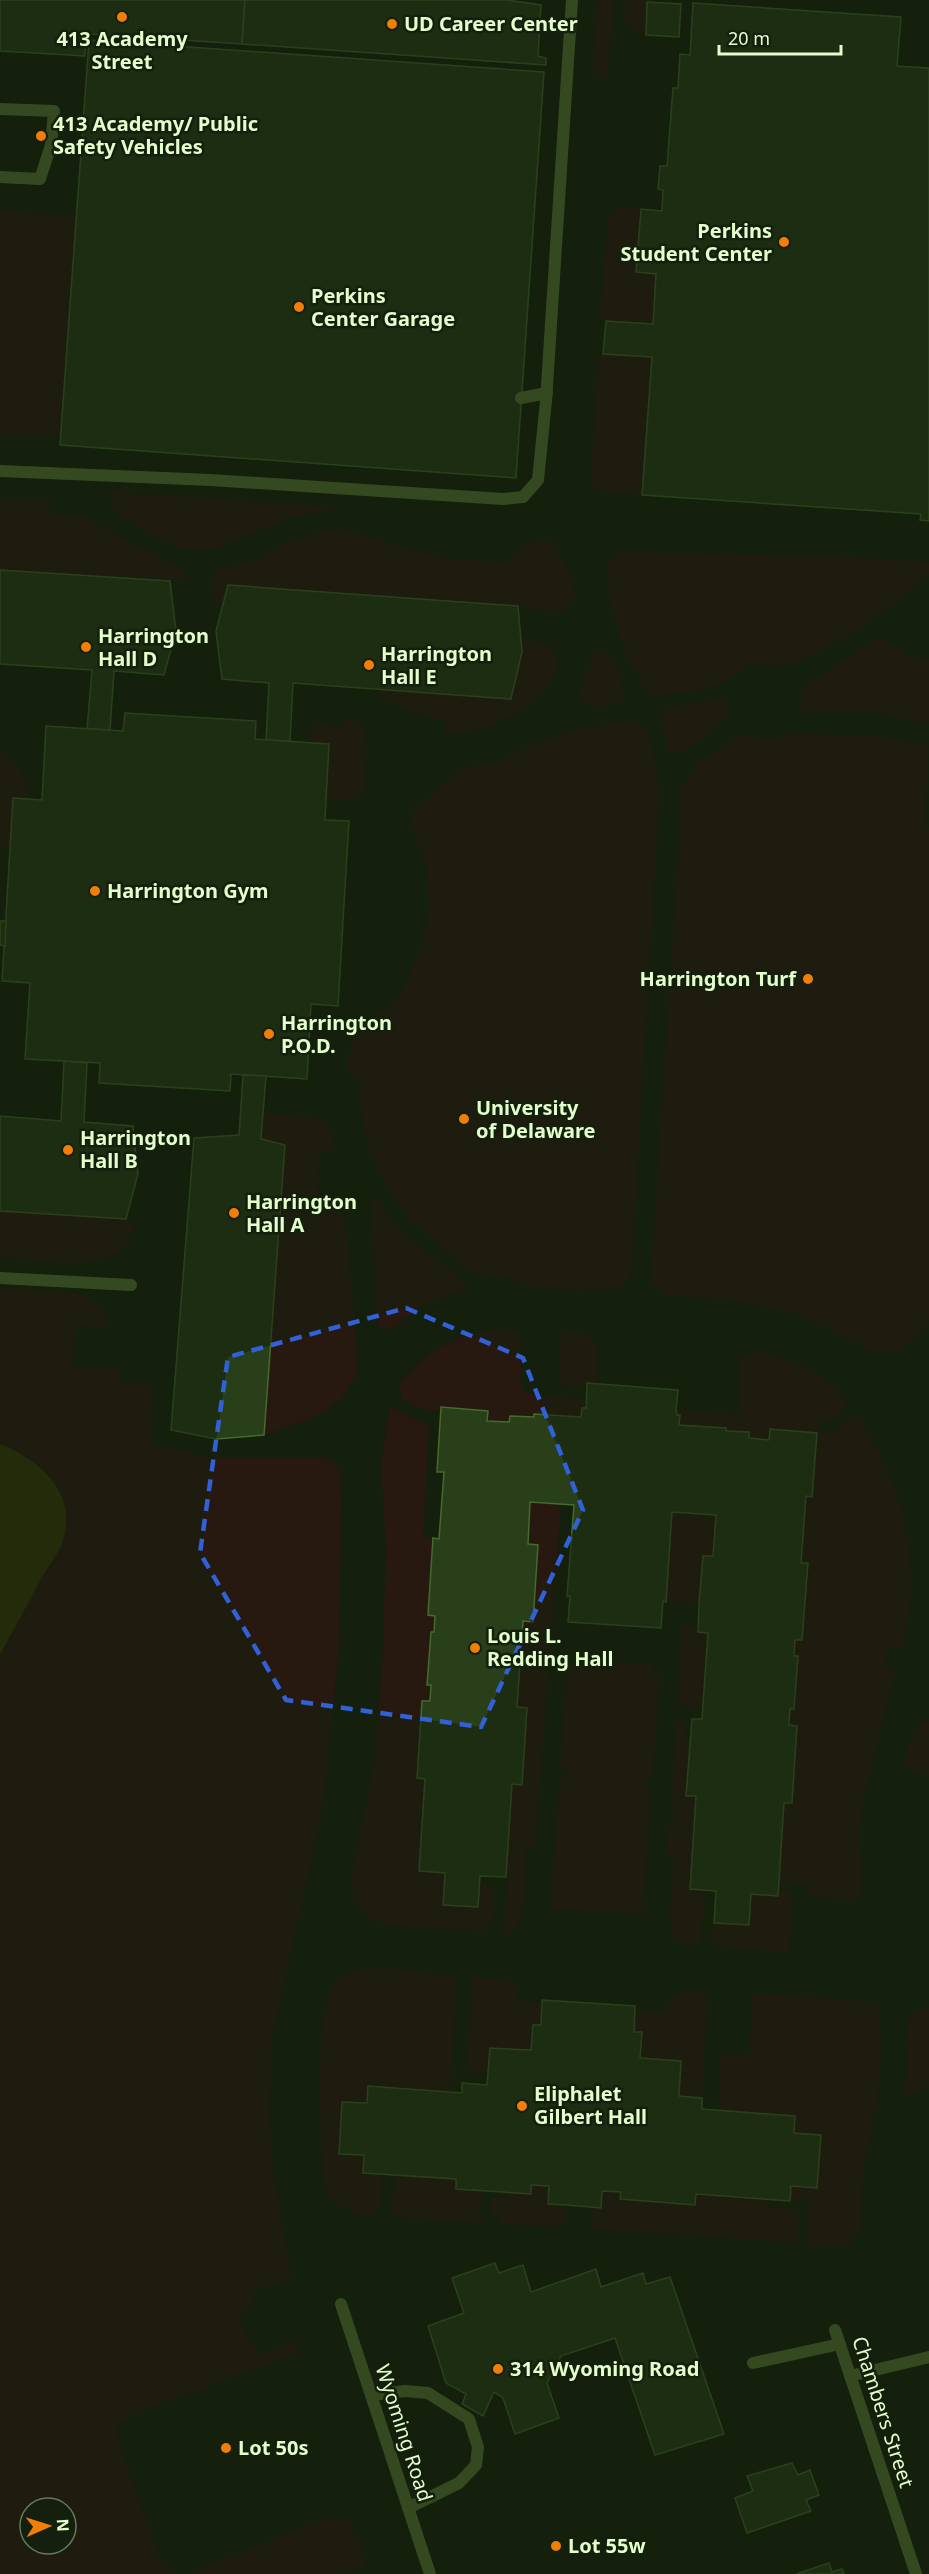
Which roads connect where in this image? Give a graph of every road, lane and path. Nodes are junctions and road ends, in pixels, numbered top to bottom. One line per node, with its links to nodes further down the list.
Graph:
1 (572, 0): 4 (street)
2 (0, 109): 3 (street)
3 (0, 177)
4 (547, 393): 5 (street); 6 (street)
5 (521, 398)
6 (0, 471)
7 (0, 1278): 8 (street)
8 (131, 1285)
9 (341, 2304): 15 (street, Wyoming Road)
10 (835, 2330): 11 (street, Chambers Street)
11 (840, 2344): 13 (street); 14 (street, Chambers Street)
12 (929, 2357): 14 (street)
13 (753, 2363)
14 (850, 2376): 18 (street, Chambers Street)
15 (371, 2395): 16 (street, Wyoming Road); 16 (street)
16 (408, 2508): 17 (street, Wyoming Road)
17 (430, 2574)
18 (916, 2574)

